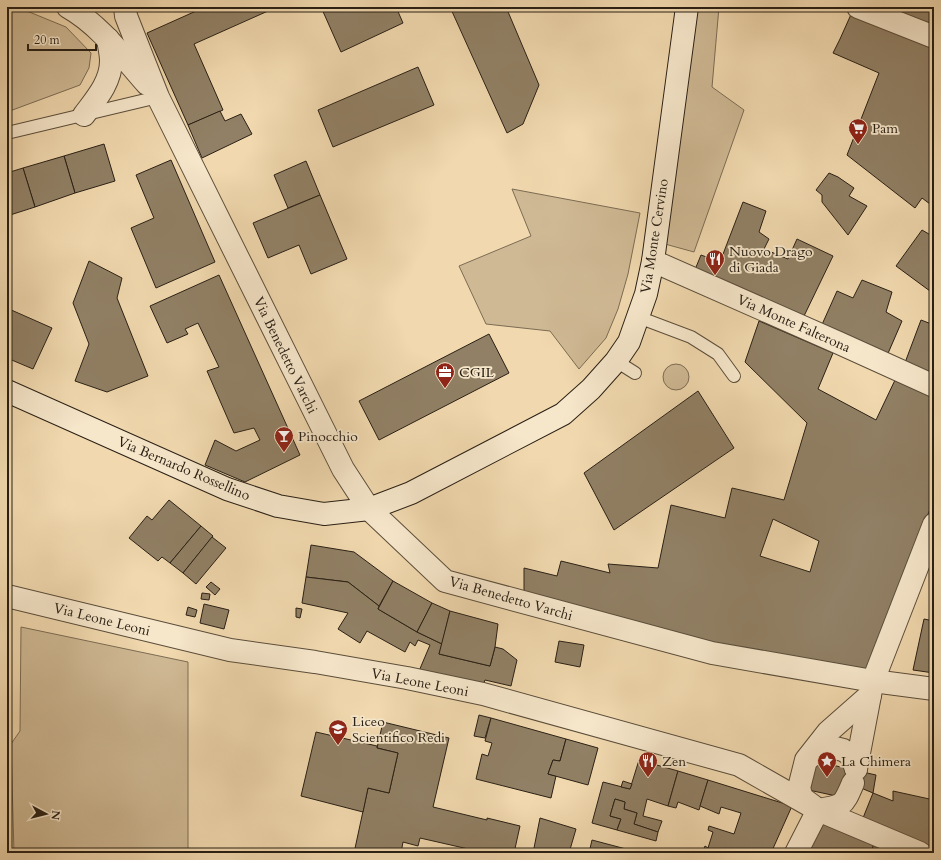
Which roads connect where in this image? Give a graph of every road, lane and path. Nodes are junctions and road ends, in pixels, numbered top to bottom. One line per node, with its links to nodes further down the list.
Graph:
1 (68, 7): 6 (street, Via Benedetto Varchi)
2 (124, 7): 7 (street, Via Benedetto Varchi)
3 (687, 7): 10 (street, Via Monte Cervino)
4 (858, 7): 5 (street)
5 (934, 37)
6 (108, 39): 7 (street, Via Benedetto Varchi); 8 (street)
7 (158, 97): 8 (lane); 17 (street, Via Benedetto Varchi)
8 (84, 114): 9 (lane)
9 (7, 132)
10 (652, 261): 11 (street, Via Monte Cervino); 15 (street, Via Monte Falterona)
11 (638, 317): 12 (street, Via Monte Cervino); 14 (lane)
12 (616, 361): 13 (lane); 17 (street, Via Monte Cervino)
13 (635, 372)
14 (734, 376)
15 (934, 386)
16 (7, 391): 17 (street, Via Bernardo Rossellino)
17 (369, 509): 20 (street, Via Benedetto Varchi)
18 (934, 524): 20 (street)
19 (7, 596): 24 (street, Via Leone Leoni)
20 (871, 688): 21 (street, Via Benedetto Varchi); 22 (street); 23 (street)
21 (934, 689)
22 (806, 760): 23 (street); 24 (street)
23 (855, 776): 24 (street)
24 (818, 810): 25 (street); 26 (street)
25 (796, 853)
26 (920, 853)

